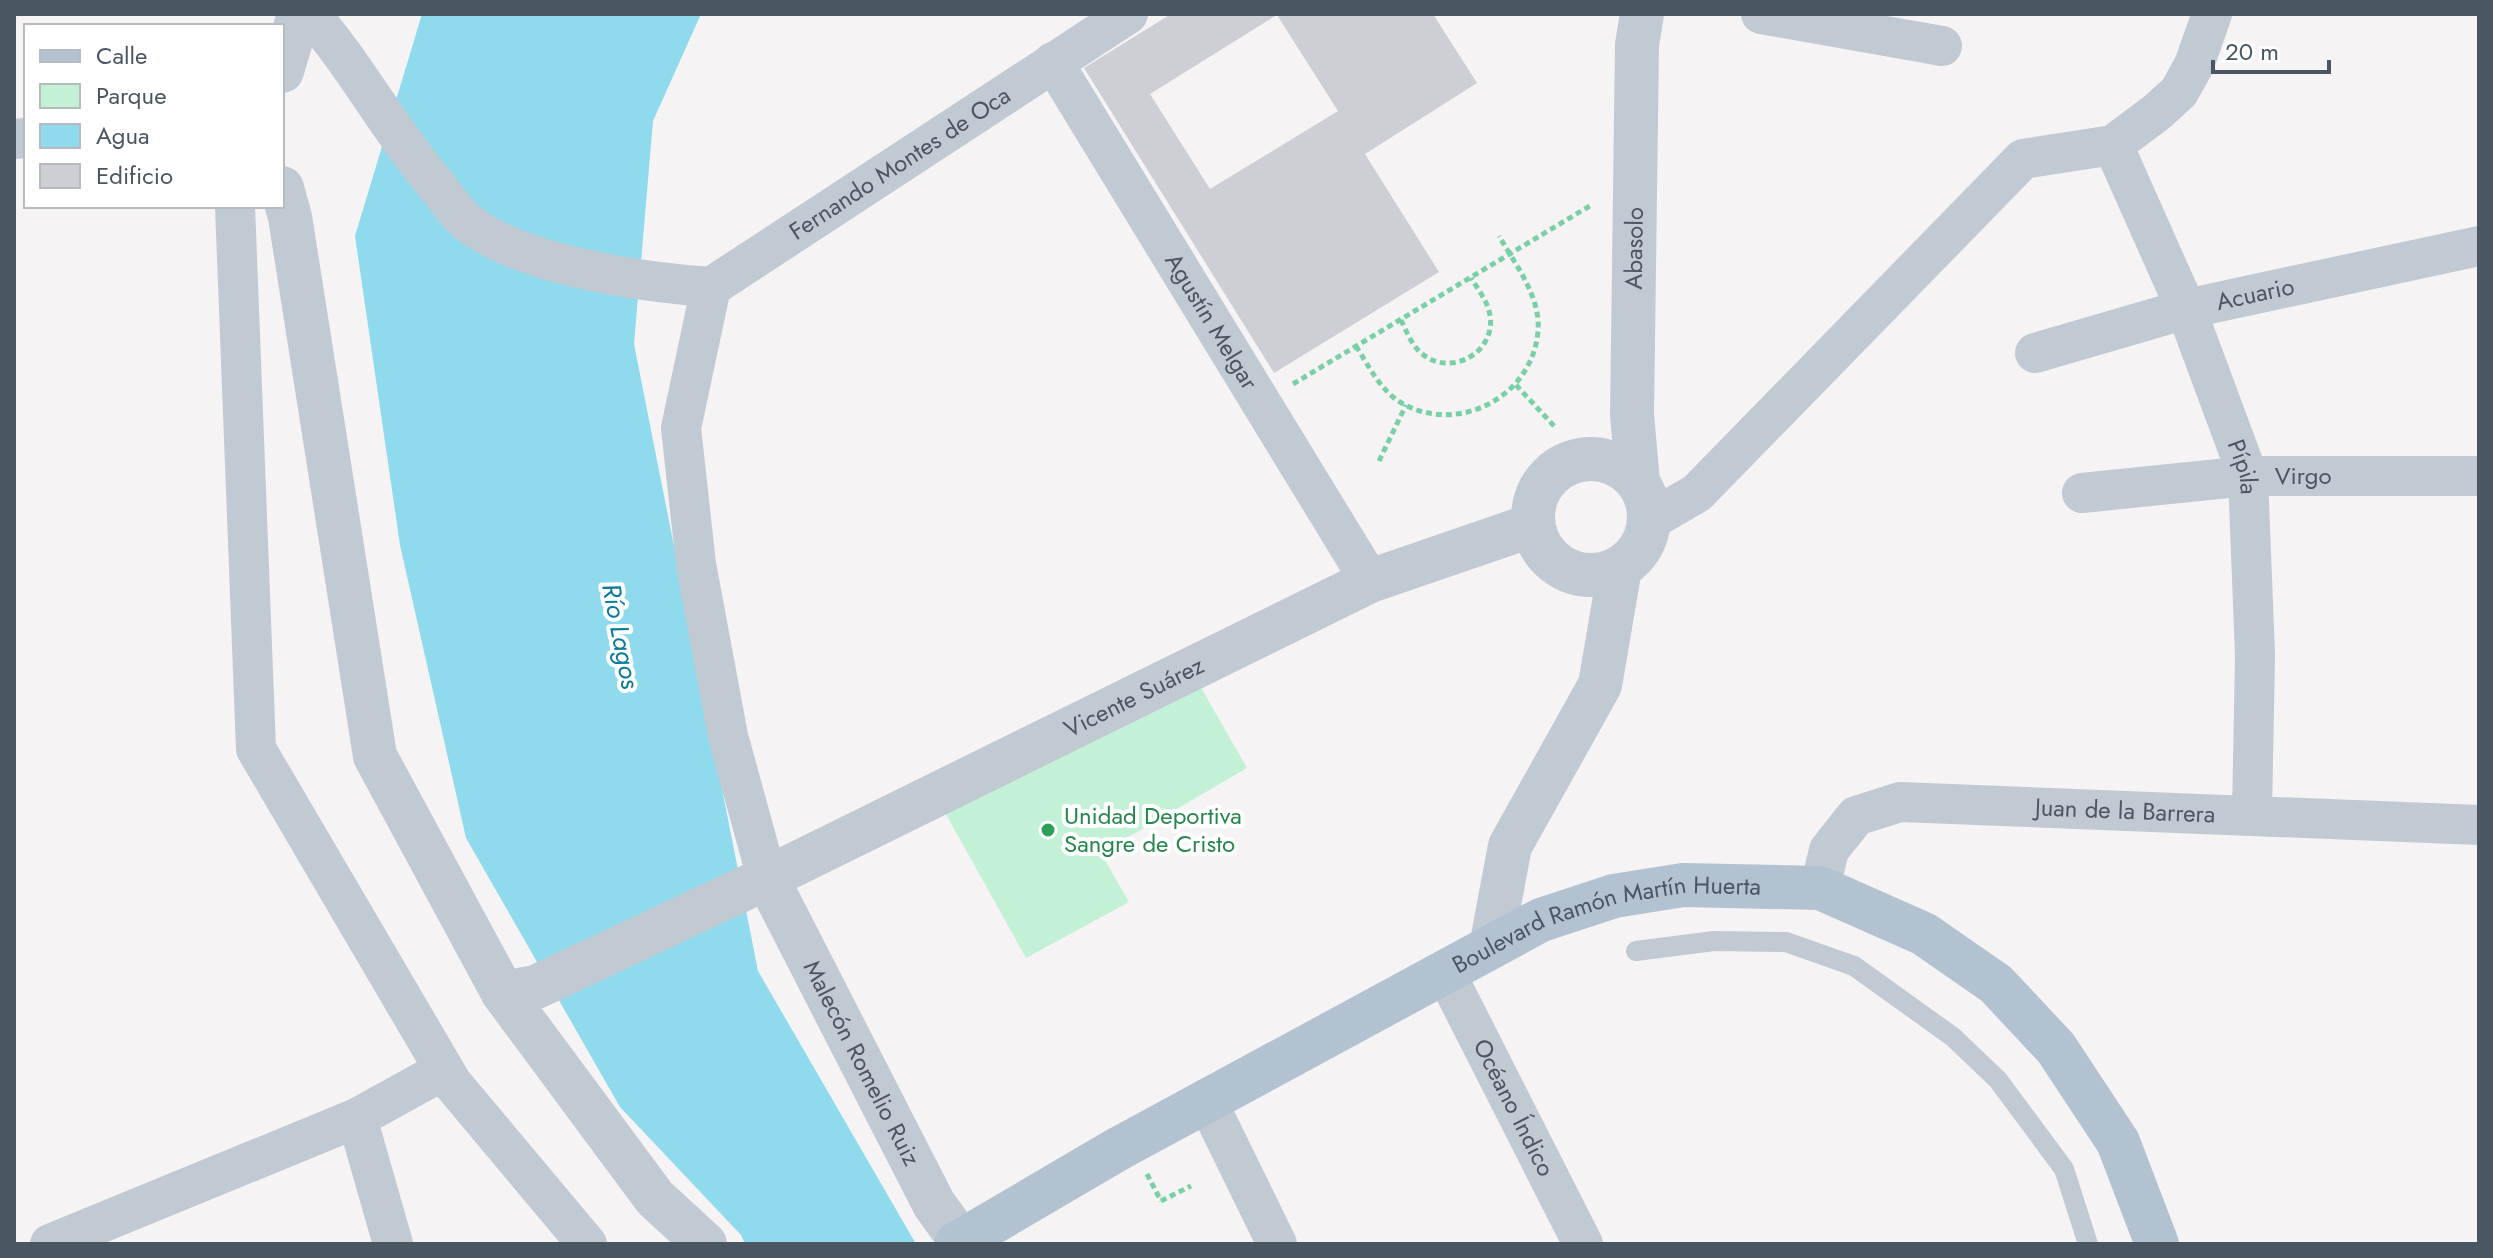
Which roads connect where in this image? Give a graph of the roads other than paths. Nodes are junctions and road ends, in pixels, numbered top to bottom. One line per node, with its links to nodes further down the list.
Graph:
1 (299, 14): 9 (street)
2 (310, 14): 14 (street)
3 (1128, 14): 8 (street, Fernando Montes de Oca)
4 (1642, 14): 20 (street, Abasolo)
5 (1761, 14): 7 (street)
6 (2212, 14): 10 (street)
7 (1942, 46)
8 (1053, 62): 14 (street, Fernando Montes de Oca); 23 (street, Agustín Melgar)
9 (284, 64)
10 (2113, 145): 15 (street, Pípila); 20 (street)
11 (284, 195): 31 (street)
12 (235, 208): 32 (street)
13 (2479, 246): 15 (street, Acuario)
14 (711, 287): 26 (street)
15 (2186, 309): 16 (street, Acuario); 17 (street, Pípila)
16 (2035, 353)
17 (2248, 476): 18 (street, Virgo); 19 (street, Virgo); 24 (street, Pípila)
18 (2479, 476)
19 (2082, 493)
20 (1643, 502): 21 (street); 22 (street)
21 (1533, 525): 22 (street); 23 (street, Vicente Suárez)
22 (1620, 568): 28 (street)
23 (1370, 581): 26 (street, Vicente Suárez)
24 (2252, 814): 25 (street, Juan de la Barrera); 27 (street, Juan de la Barrera)
25 (2479, 825)
26 (756, 884): 31 (street, Vicente Suárez); 40 (street, Malecón Romelio Ruiz)
27 (1820, 888): 28 (main road, Boulevard Ramón Martín Huerta); 44 (main road, Boulevard Ramón Martín Huerta)
28 (1491, 947): 30 (main road, Boulevard Ramón Martín Huerta)
29 (1636, 951): 43 (lane)
30 (1445, 972): 33 (main road, Boulevard Ramón Martín Huerta); 42 (street, Océano Índico)
31 (520, 990): 38 (street)
32 (444, 1070): 34 (street); 37 (street)
33 (1206, 1099): 39 (main road, Boulevard Ramón Martín Huerta, bridge); 41 (street)
34 (357, 1118): 35 (street); 36 (street)
35 (50, 1244)
36 (393, 1244)
37 (587, 1244)
38 (705, 1244)
39 (956, 1244)
40 (963, 1244)
41 (1277, 1244)
42 (1583, 1244)
43 (2088, 1244)
44 (2157, 1244)

